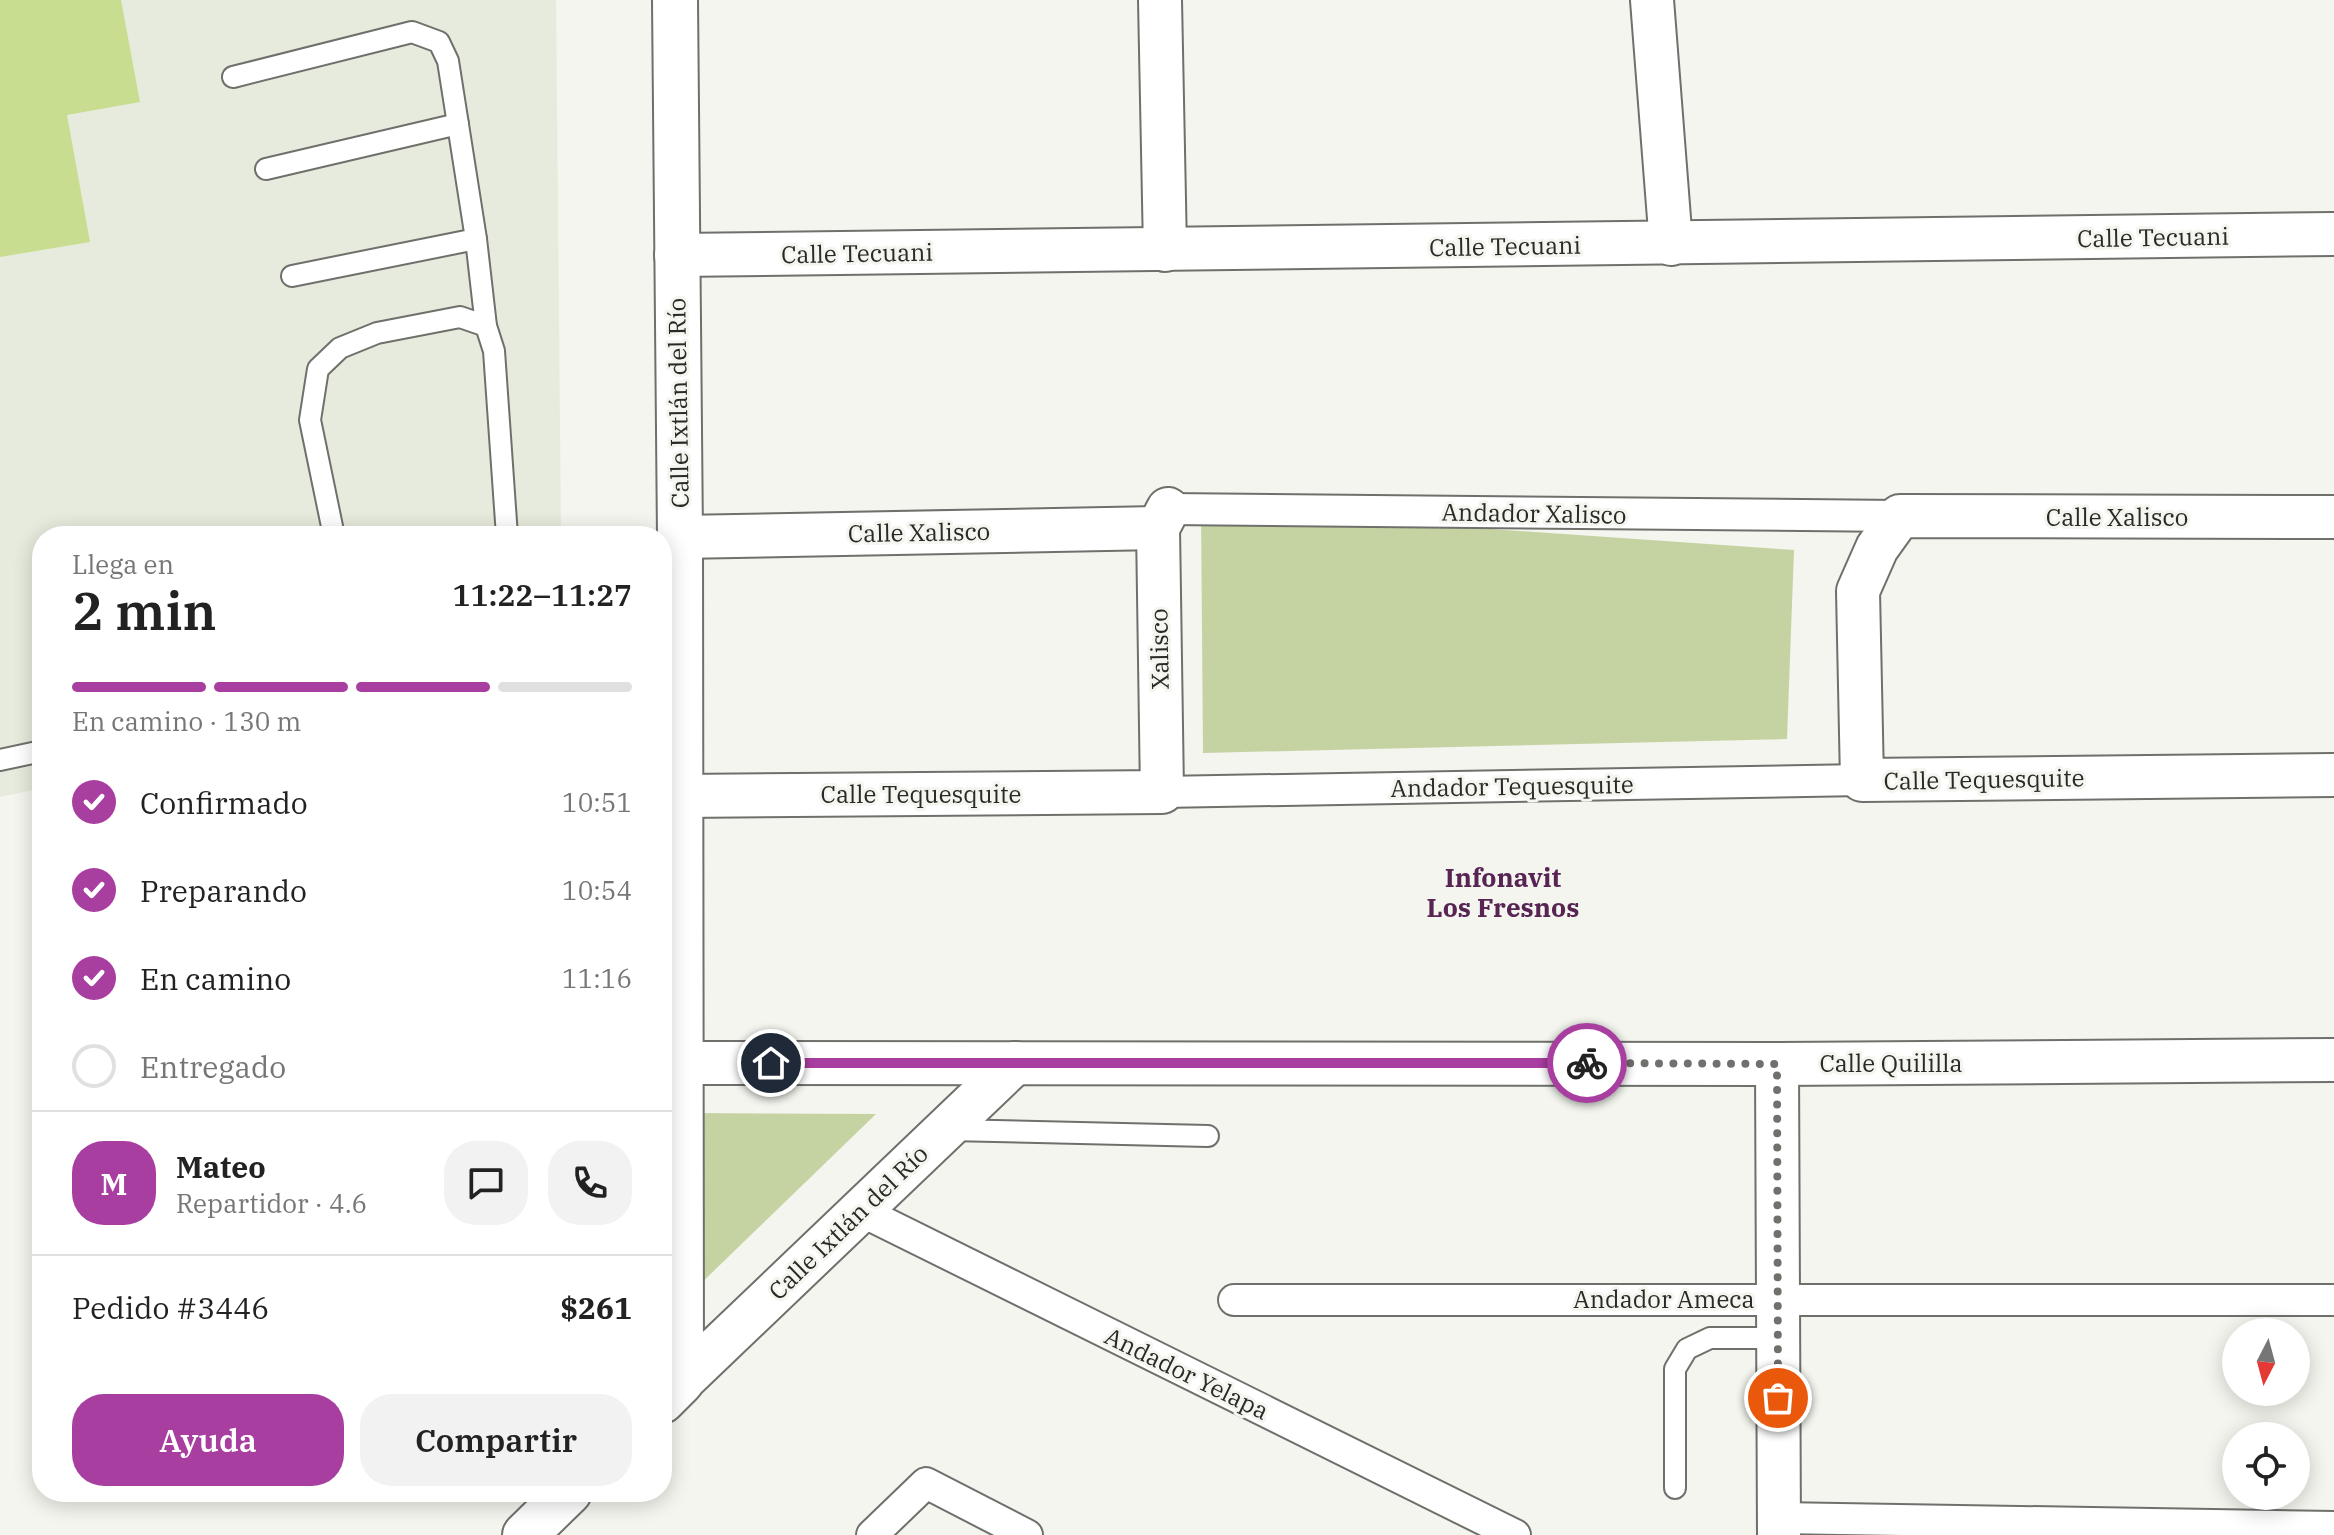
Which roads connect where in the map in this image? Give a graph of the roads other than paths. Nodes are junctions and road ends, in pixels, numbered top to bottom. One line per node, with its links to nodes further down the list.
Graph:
1 (675, 0): 11 (street, Calle Ixtlán del Río)
2 (1160, 0): 10 (street)
3 (1652, 0): 9 (street)
4 (233, 77): 5 (lane)
5 (458, 124): 6 (lane); 8 (lane)
6 (266, 169)
7 (2334, 234): 9 (street, Calle Tecuani)
8 (476, 239): 12 (lane); 13 (lane)
9 (1671, 244): 10 (street, Calle Tecuani)
10 (1165, 250): 11 (street, Calle Tecuani)
11 (676, 255): 19 (street, Calle Ixtlán del Río)
12 (292, 276)
13 (486, 326): 17 (lane); 18 (lane)
14 (1900, 516): 15 (street, Calle Xalisco); 16 (street, Andador Xalisco); 23 (street, Calle Tequesquite)
15 (2334, 517)
16 (1163, 518): 19 (street, Calle Xalisco); 24 (street, Xalisco)
17 (332, 526)
18 (506, 526)
19 (680, 537): 25 (street, Calle Ixtlán del Río)
20 (32, 753): 21 (lane)
21 (0, 760)
22 (2334, 775): 23 (street, Calle Tequesquite)
23 (1862, 780): 24 (street, Andador Tequesquite)
24 (1162, 792): 25 (street, Calle Tequesquite)
25 (681, 796): 27 (street, Calle Ixtlán del Río)
26 (2334, 1060): 29 (street, Calle Quililla)
27 (679, 1063): 28 (street, Calle Quililla); 36 (street, Calle Ixtlán del Río)
28 (1015, 1063): 29 (street, Calle Quililla); 30 (street, Calle Ixtlán del Río)
29 (1777, 1064): 35 (street)
30 (945, 1130): 31 (lane); 32 (street, Calle Ixtlán del Río)
31 (1208, 1136)
32 (859, 1210): 36 (street, Calle Ixtlán del Río); 45 (street, Andador Yelapa)
33 (1234, 1300): 35 (street, Andador Ameca)
34 (2334, 1300): 35 (street, Andador Ameca)
35 (1778, 1318): 37 (lane); 39 (street)
36 (672, 1391)
37 (1675, 1488)
38 (559, 1502): 42 (street)
39 (1779, 1527): 41 (street)
40 (2334, 1527): 41 (street)
41 (2248, 1531)
42 (525, 1535)
43 (872, 1535): 44 (street)
44 (1027, 1535)
45 (1515, 1535)

